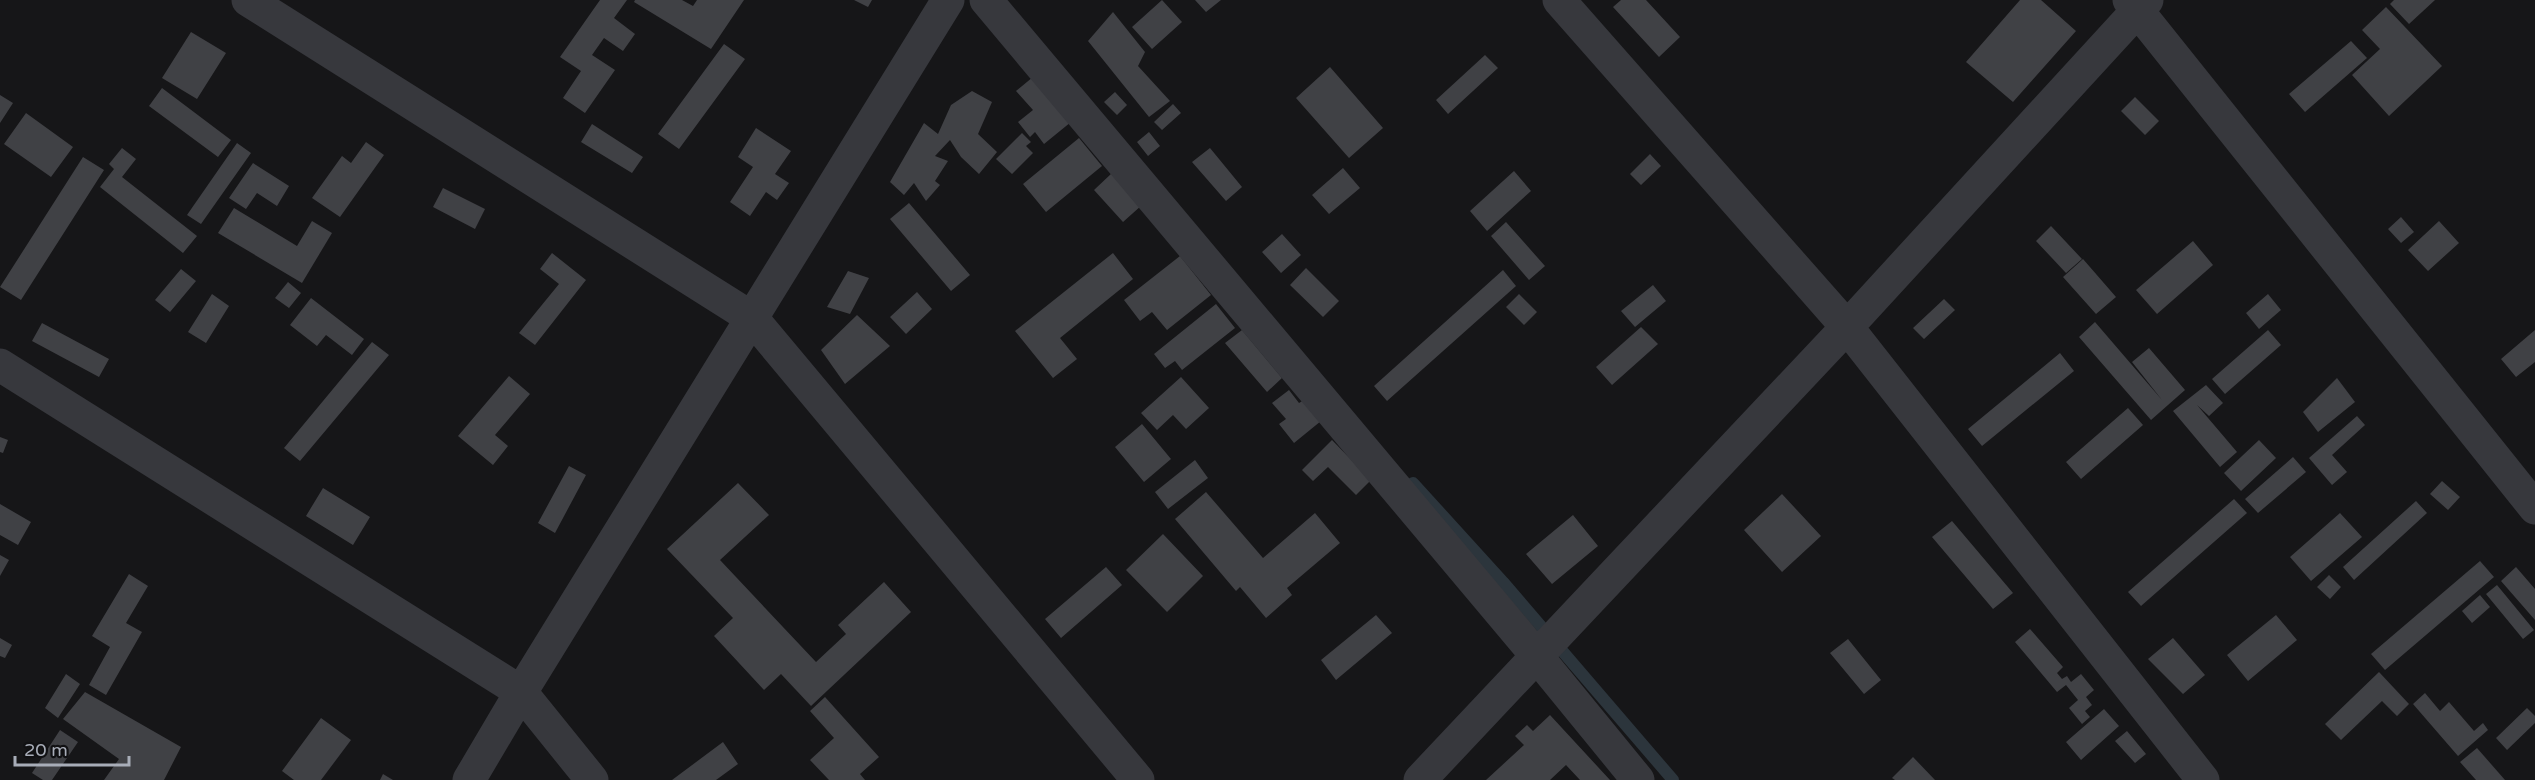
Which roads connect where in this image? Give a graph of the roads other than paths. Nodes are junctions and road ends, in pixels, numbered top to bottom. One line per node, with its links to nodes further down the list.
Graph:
1 (248, 0): 6 (street)
2 (948, 0): 6 (street)
3 (986, 0): 10 (street)
4 (1559, 0): 7 (street)
5 (2138, 3): 7 (street); 9 (street)
6 (752, 318): 11 (street); 14 (street)
7 (1847, 327): 10 (street); 17 (street)
8 (0, 365): 11 (street)
9 (2535, 508)
10 (1536, 655): 15 (street); 16 (street)
11 (520, 692): 12 (street); 13 (street)
12 (469, 780)
13 (592, 780)
14 (1138, 780)
15 (1420, 780)
16 (1638, 780)
17 (2204, 780)

